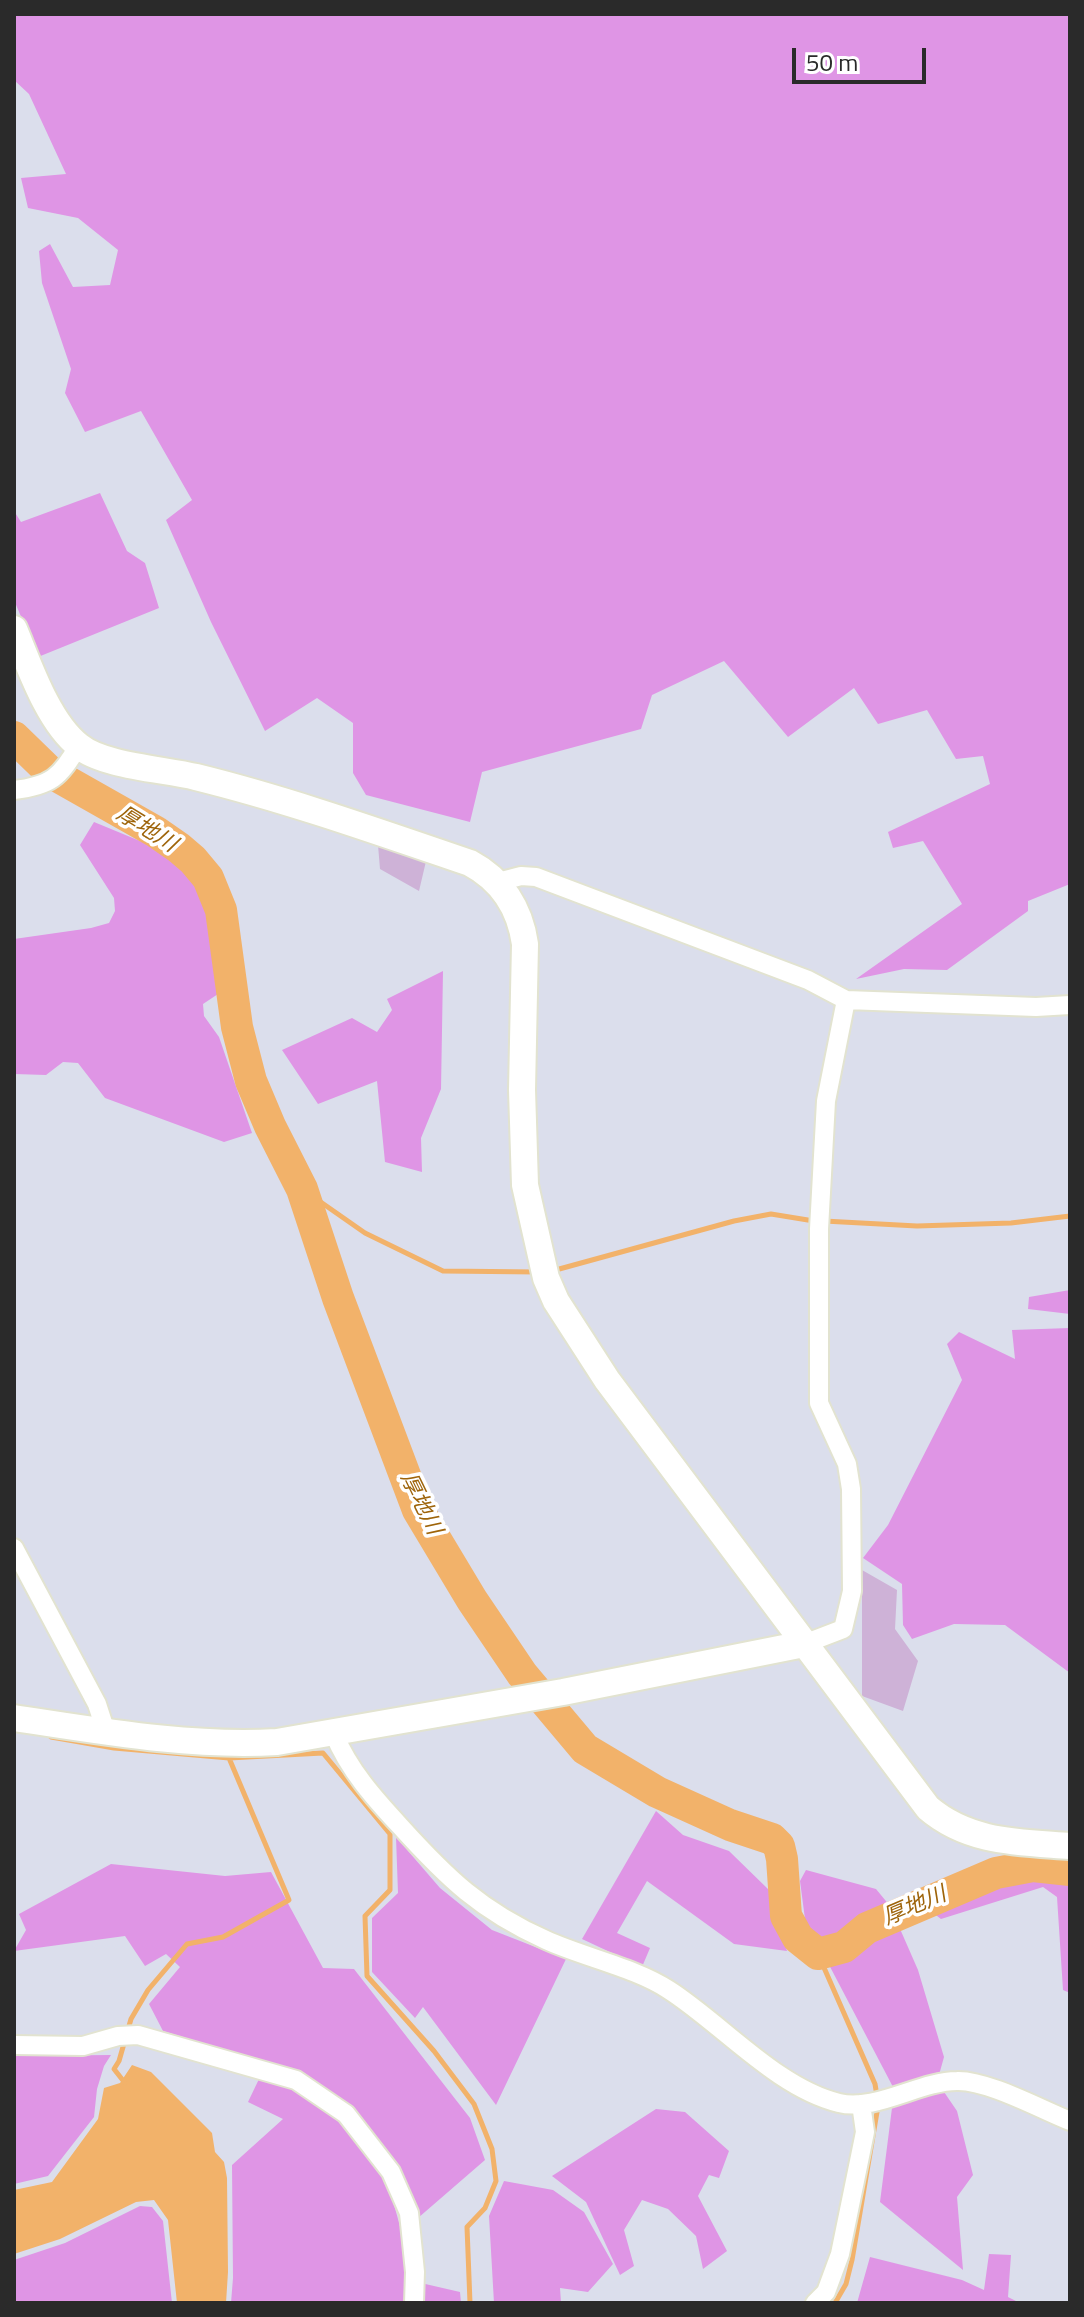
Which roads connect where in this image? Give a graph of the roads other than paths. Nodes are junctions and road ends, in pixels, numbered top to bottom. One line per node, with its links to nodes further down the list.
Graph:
1 (14, 629): 2 (street)
2 (73, 755): 3 (street); 4 (street)
3 (14, 790)
4 (498, 882): 5 (street); 8 (street)
5 (846, 1000): 6 (street); 8 (street)
6 (1070, 1005)
7 (14, 1548): 10 (street)
8 (804, 1644): 11 (street); 12 (street)
9 (14, 1718): 10 (street)
10 (106, 1732): 11 (street)
11 (334, 1734): 14 (street)
12 (1070, 1846)
13 (14, 2045): 16 (street)
14 (875, 2100): 15 (street); 17 (street)
15 (1070, 2121)
16 (414, 2303)
17 (815, 2303)

